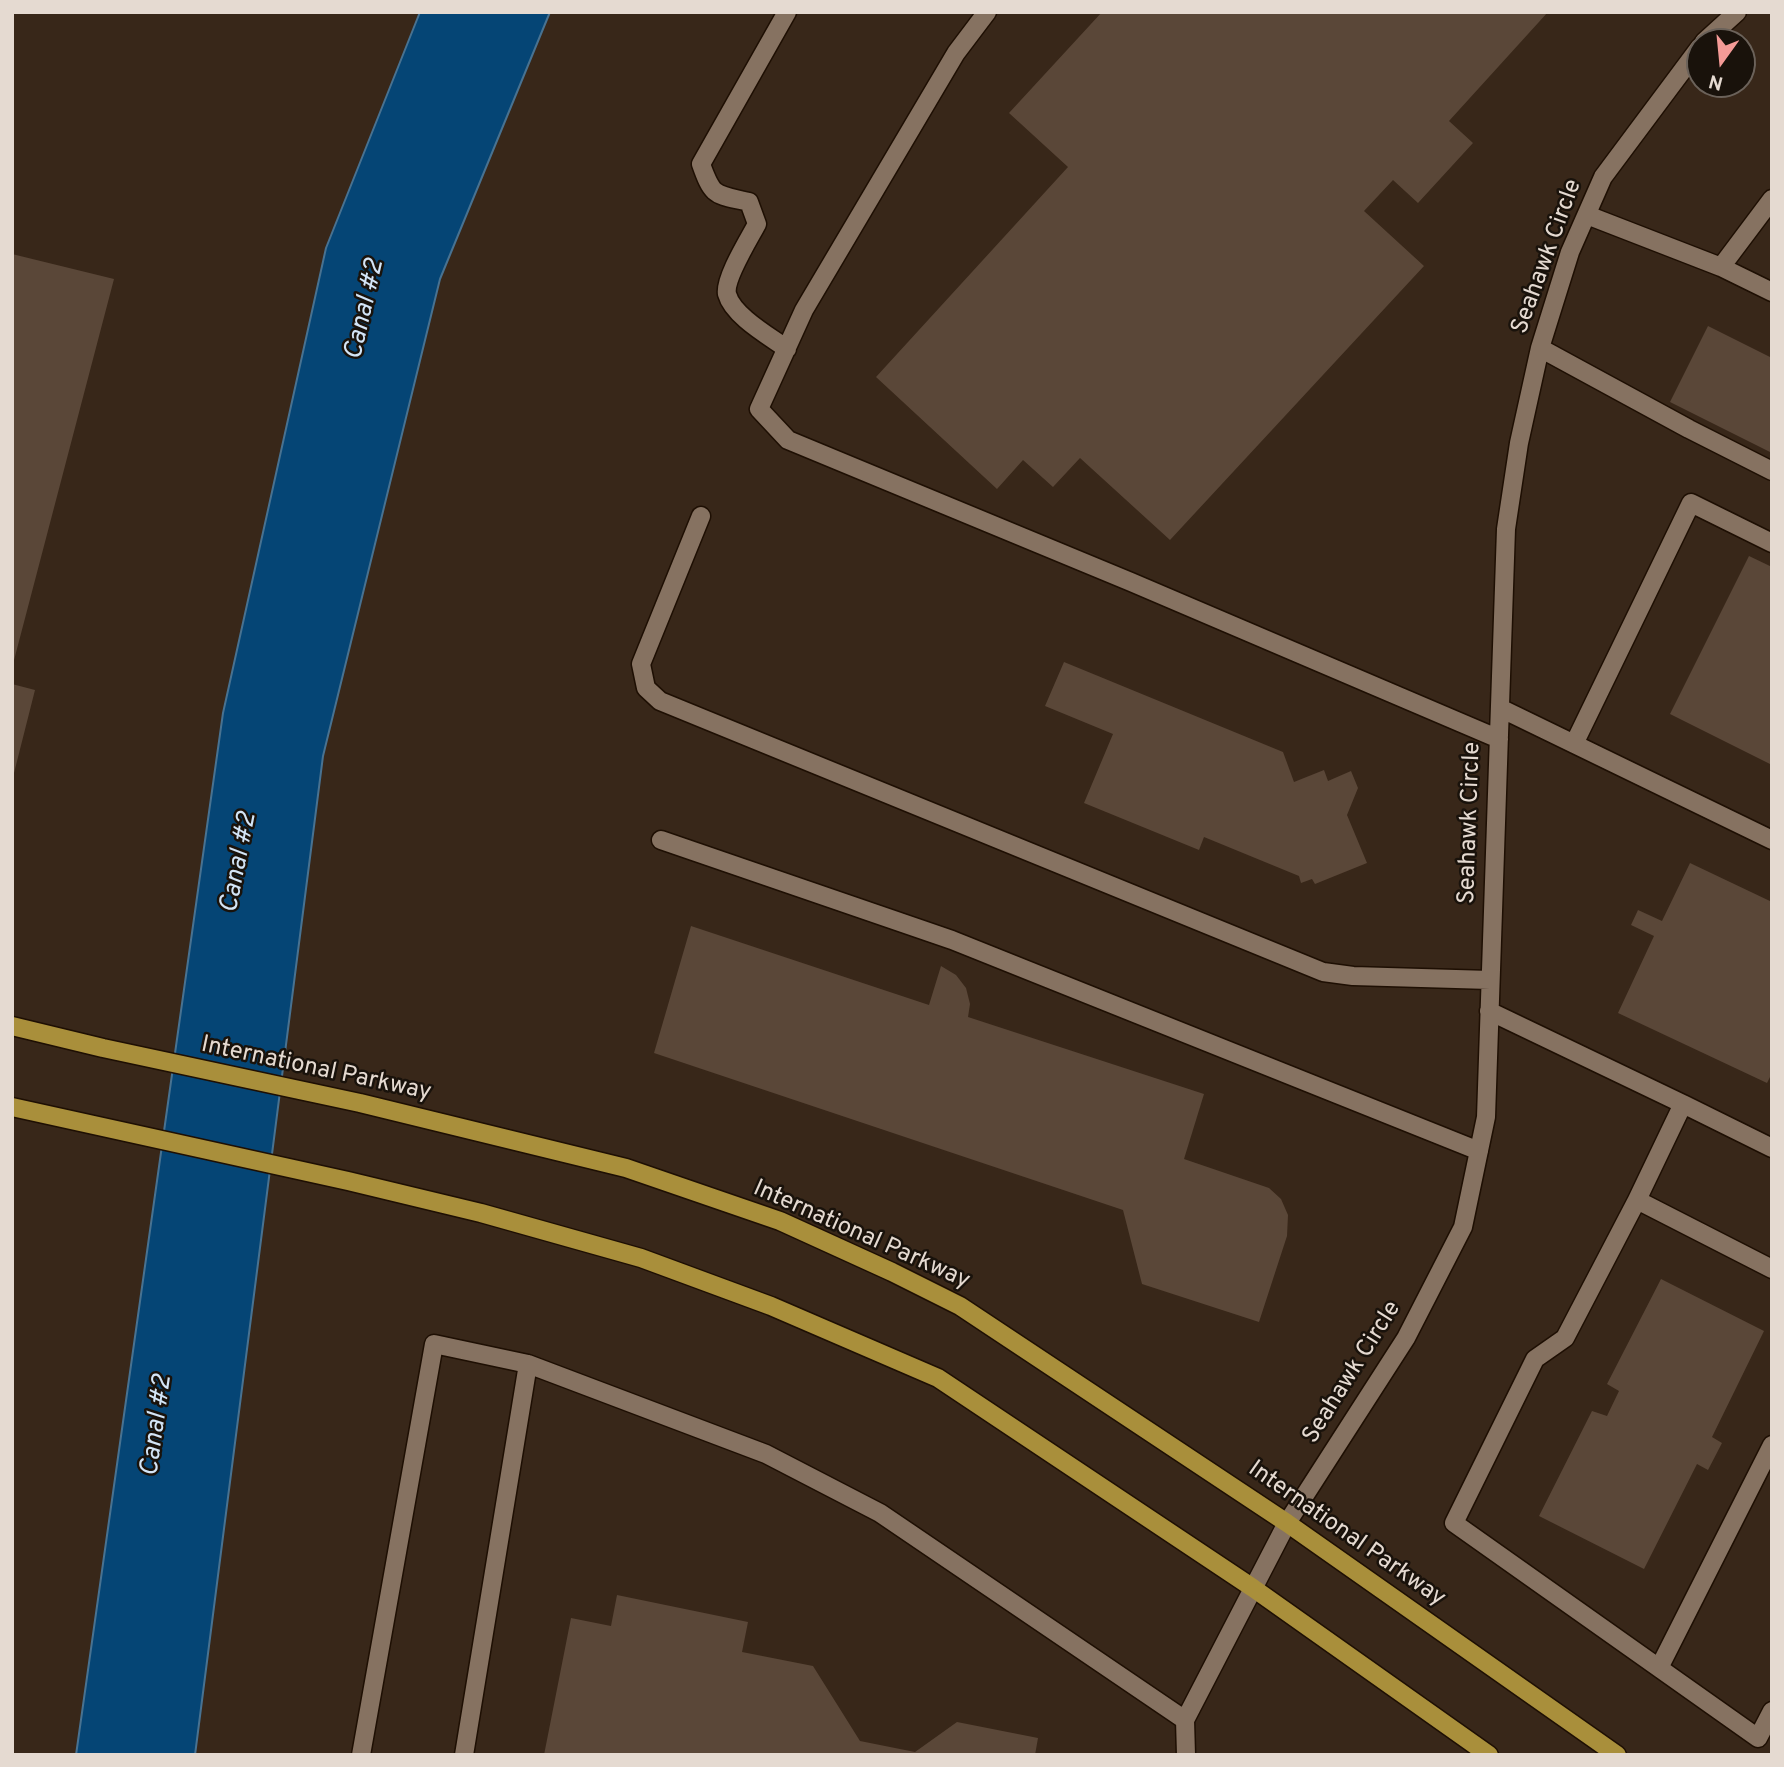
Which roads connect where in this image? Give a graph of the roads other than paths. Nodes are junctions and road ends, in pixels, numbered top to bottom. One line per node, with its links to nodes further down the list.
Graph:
1 (787, 12): 11 (street)
2 (987, 12): 11 (street)
3 (1737, 12): 4 (street)
4 (1719, 28)
5 (1686, 66): 7 (street, Seahawk Circle)
6 (1772, 199): 8 (street)
7 (1587, 215): 8 (street); 10 (street, Seahawk Circle)
8 (1721, 267): 9 (street)
9 (1772, 292)
10 (1540, 348): 12 (street); 15 (street, Seahawk Circle)
11 (787, 349): 16 (street)
12 (1772, 471)
13 (701, 516): 20 (street)
14 (1772, 543): 17 (street)
15 (1500, 708): 16 (street, Seahawk Circle); 17 (street)
16 (1499, 739): 20 (street, Seahawk Circle)
17 (1574, 744): 19 (street)
18 (661, 840): 26 (street)
19 (1772, 840)
20 (1490, 980): 21 (street, Seahawk Circle)
21 (1489, 1011): 23 (street); 26 (street, Seahawk Circle)
22 (12, 1027): 31 (main road, International Parkway)
23 (1683, 1104): 25 (street); 27 (street)
24 (12, 1107): 32 (main road)
25 (1772, 1147)
26 (1479, 1151): 31 (street, Seahawk Circle)
27 (1637, 1200): 28 (street); 33 (street)
28 (1772, 1269)
29 (528, 1364): 35 (street); 36 (street); 37 (street)
30 (1772, 1445): 33 (street)
31 (1287, 1523): 32 (street, Seahawk Circle); 40 (main road, International Parkway)
32 (1253, 1588): 35 (street, Seahawk Circle); 39 (main road)
33 (1659, 1668): 34 (street)
34 (1772, 1711)
35 (1185, 1720): 38 (street)
36 (361, 1755)
37 (464, 1755)
38 (1186, 1755)
39 (1489, 1755)
40 (1617, 1755)

